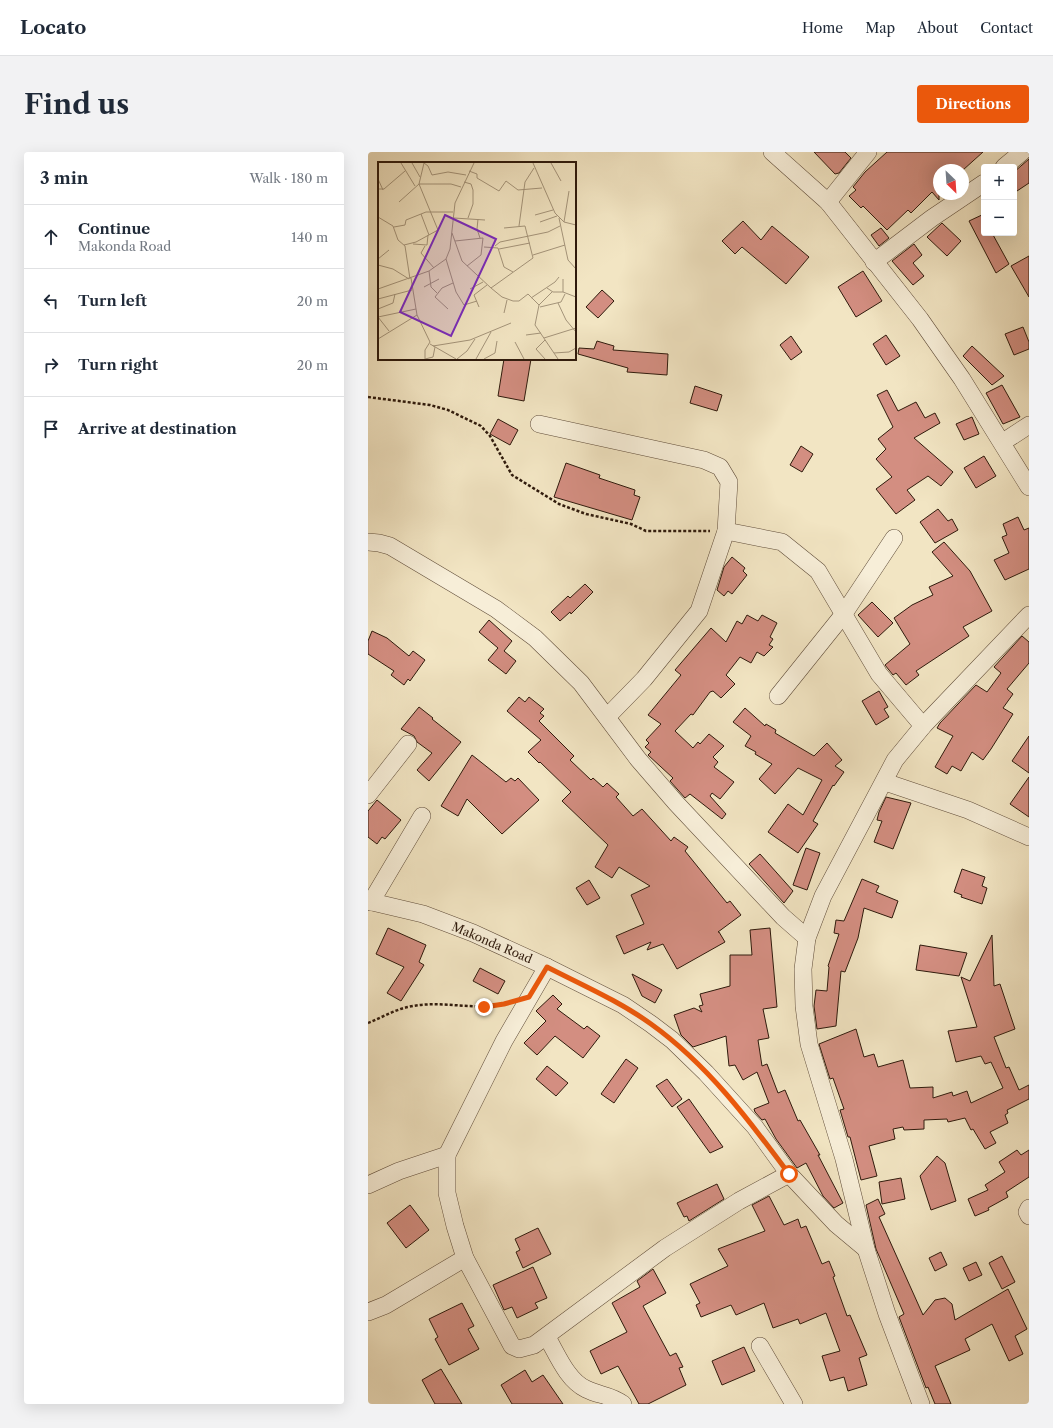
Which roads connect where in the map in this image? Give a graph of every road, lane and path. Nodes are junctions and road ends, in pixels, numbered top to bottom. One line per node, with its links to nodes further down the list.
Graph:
1 (772, 152): 6 (street)
2 (868, 152): 6 (street)
3 (1022, 152): 4 (street)
4 (1008, 164)
5 (981, 185): 7 (street)
6 (828, 202): 7 (street)
7 (874, 262): 11 (street)
8 (368, 397): 13 (path)
9 (539, 424): 13 (street)
10 (1029, 425): 11 (street)
11 (1003, 442): 12 (street)
12 (1029, 487)
13 (726, 531): 16 (street); 19 (street)
14 (894, 538): 16 (street)
15 (368, 542): 19 (street)
16 (843, 615): 18 (street); 20 (street)
17 (1029, 615): 20 (street)
18 (778, 696)
19 (607, 717): 27 (street)
20 (923, 726): 22 (street)
21 (408, 744): 23 (street)
22 (885, 782): 25 (street); 27 (street)
23 (368, 795)
24 (422, 816): 26 (street)
25 (1029, 837)
26 (370, 901): 28 (street, Makonda Road)
27 (807, 938): 36 (street)
28 (547, 967): 29 (street); 32 (street, Makonda Road)
29 (529, 997): 30 (path); 31 (street)
30 (368, 1023)
31 (447, 1155): 33 (street); 37 (street)
32 (789, 1174): 36 (street, Makonda Road); 39 (street)
33 (368, 1185)
34 (1029, 1208): 35 (street)
35 (1029, 1216)
36 (866, 1249): 43 (street)
37 (465, 1258): 38 (street); 39 (street)
38 (368, 1312)
39 (546, 1337): 41 (street)
40 (760, 1346): 42 (street)
41 (623, 1404)
42 (794, 1404)
43 (920, 1404)

